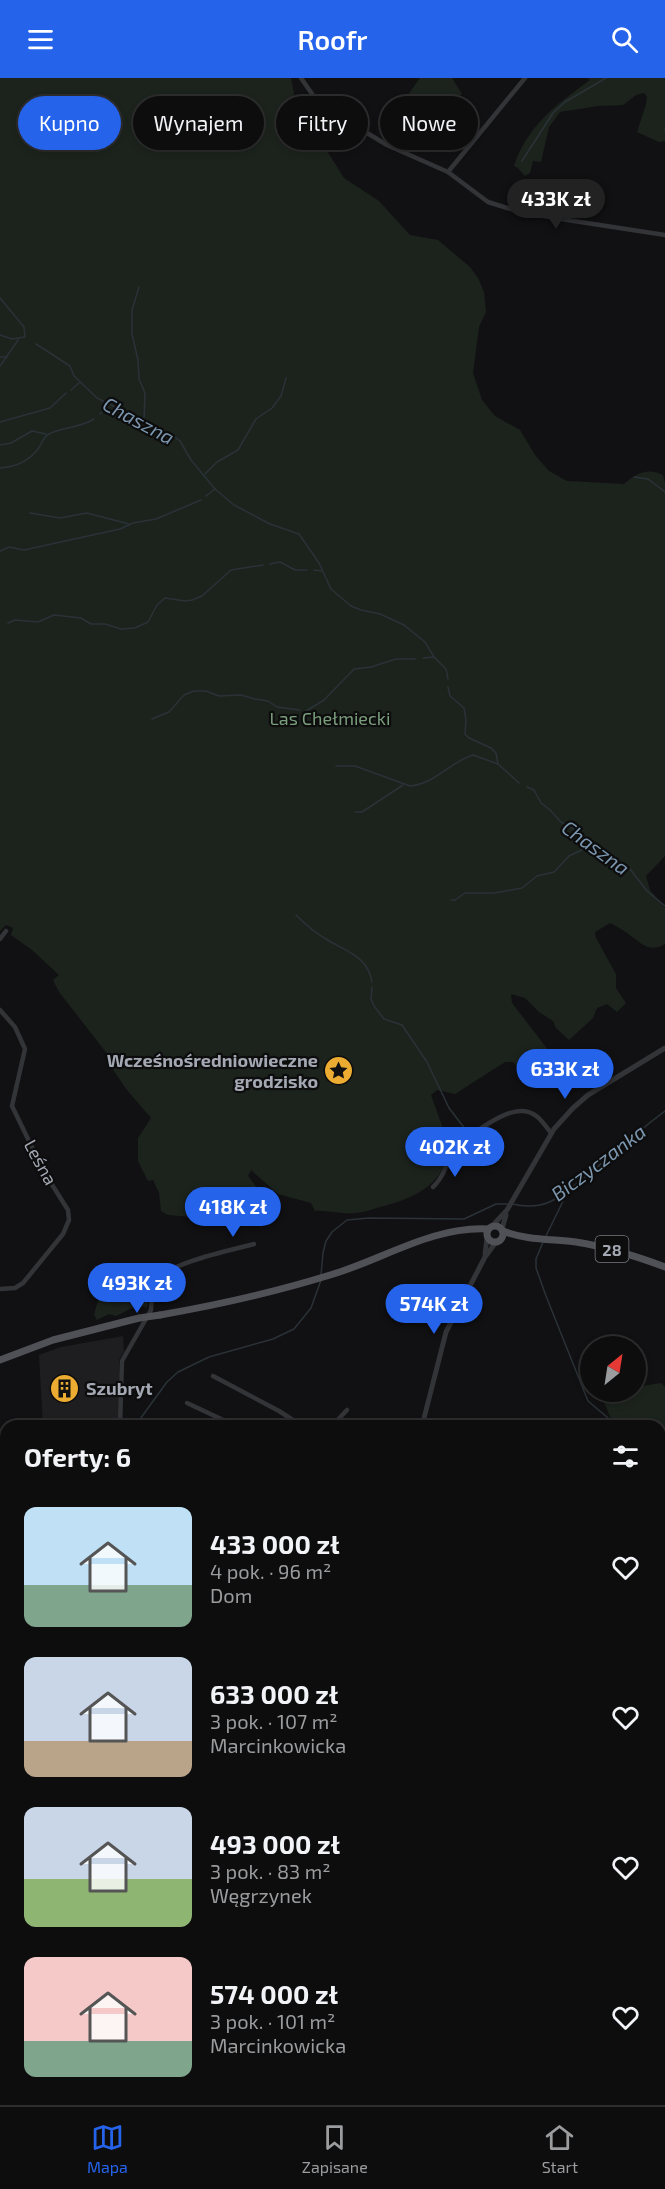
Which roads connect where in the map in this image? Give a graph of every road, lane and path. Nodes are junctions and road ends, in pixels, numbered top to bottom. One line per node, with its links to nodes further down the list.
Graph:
1 (301, 78): 3 (street)
2 (525, 78): 3 (street)
3 (448, 172): 4 (street)
4 (665, 235)
5 (6, 931): 6 (street)
6 (0, 939)
7 (0, 1010): 19 (street, Leśna)
8 (665, 1048): 9 (street)
9 (551, 1133): 10 (street); 11 (street)
10 (433, 1187)
11 (507, 1210): 12 (street); 13 (street)
12 (502, 1230): 13 (main road, 28); 14 (main road, 28); 15 (main road)
13 (489, 1232): 15 (main road, 28); 17 (street); 20 (main road, 28, bridge)
14 (522, 1237): 15 (main road, 28); 18 (main road, 28)
15 (499, 1240): 17 (street)
16 (254, 1244): 24 (street)
17 (485, 1257): 28 (street)
18 (665, 1267)
19 (0, 1289)
20 (0, 1360)
21 (213, 1376): 26 (street)
22 (187, 1403): 25 (street)
23 (347, 1410): 27 (street)
24 (120, 1420)
25 (223, 1420)
26 (293, 1420)
27 (338, 1420)
28 (424, 1420)

